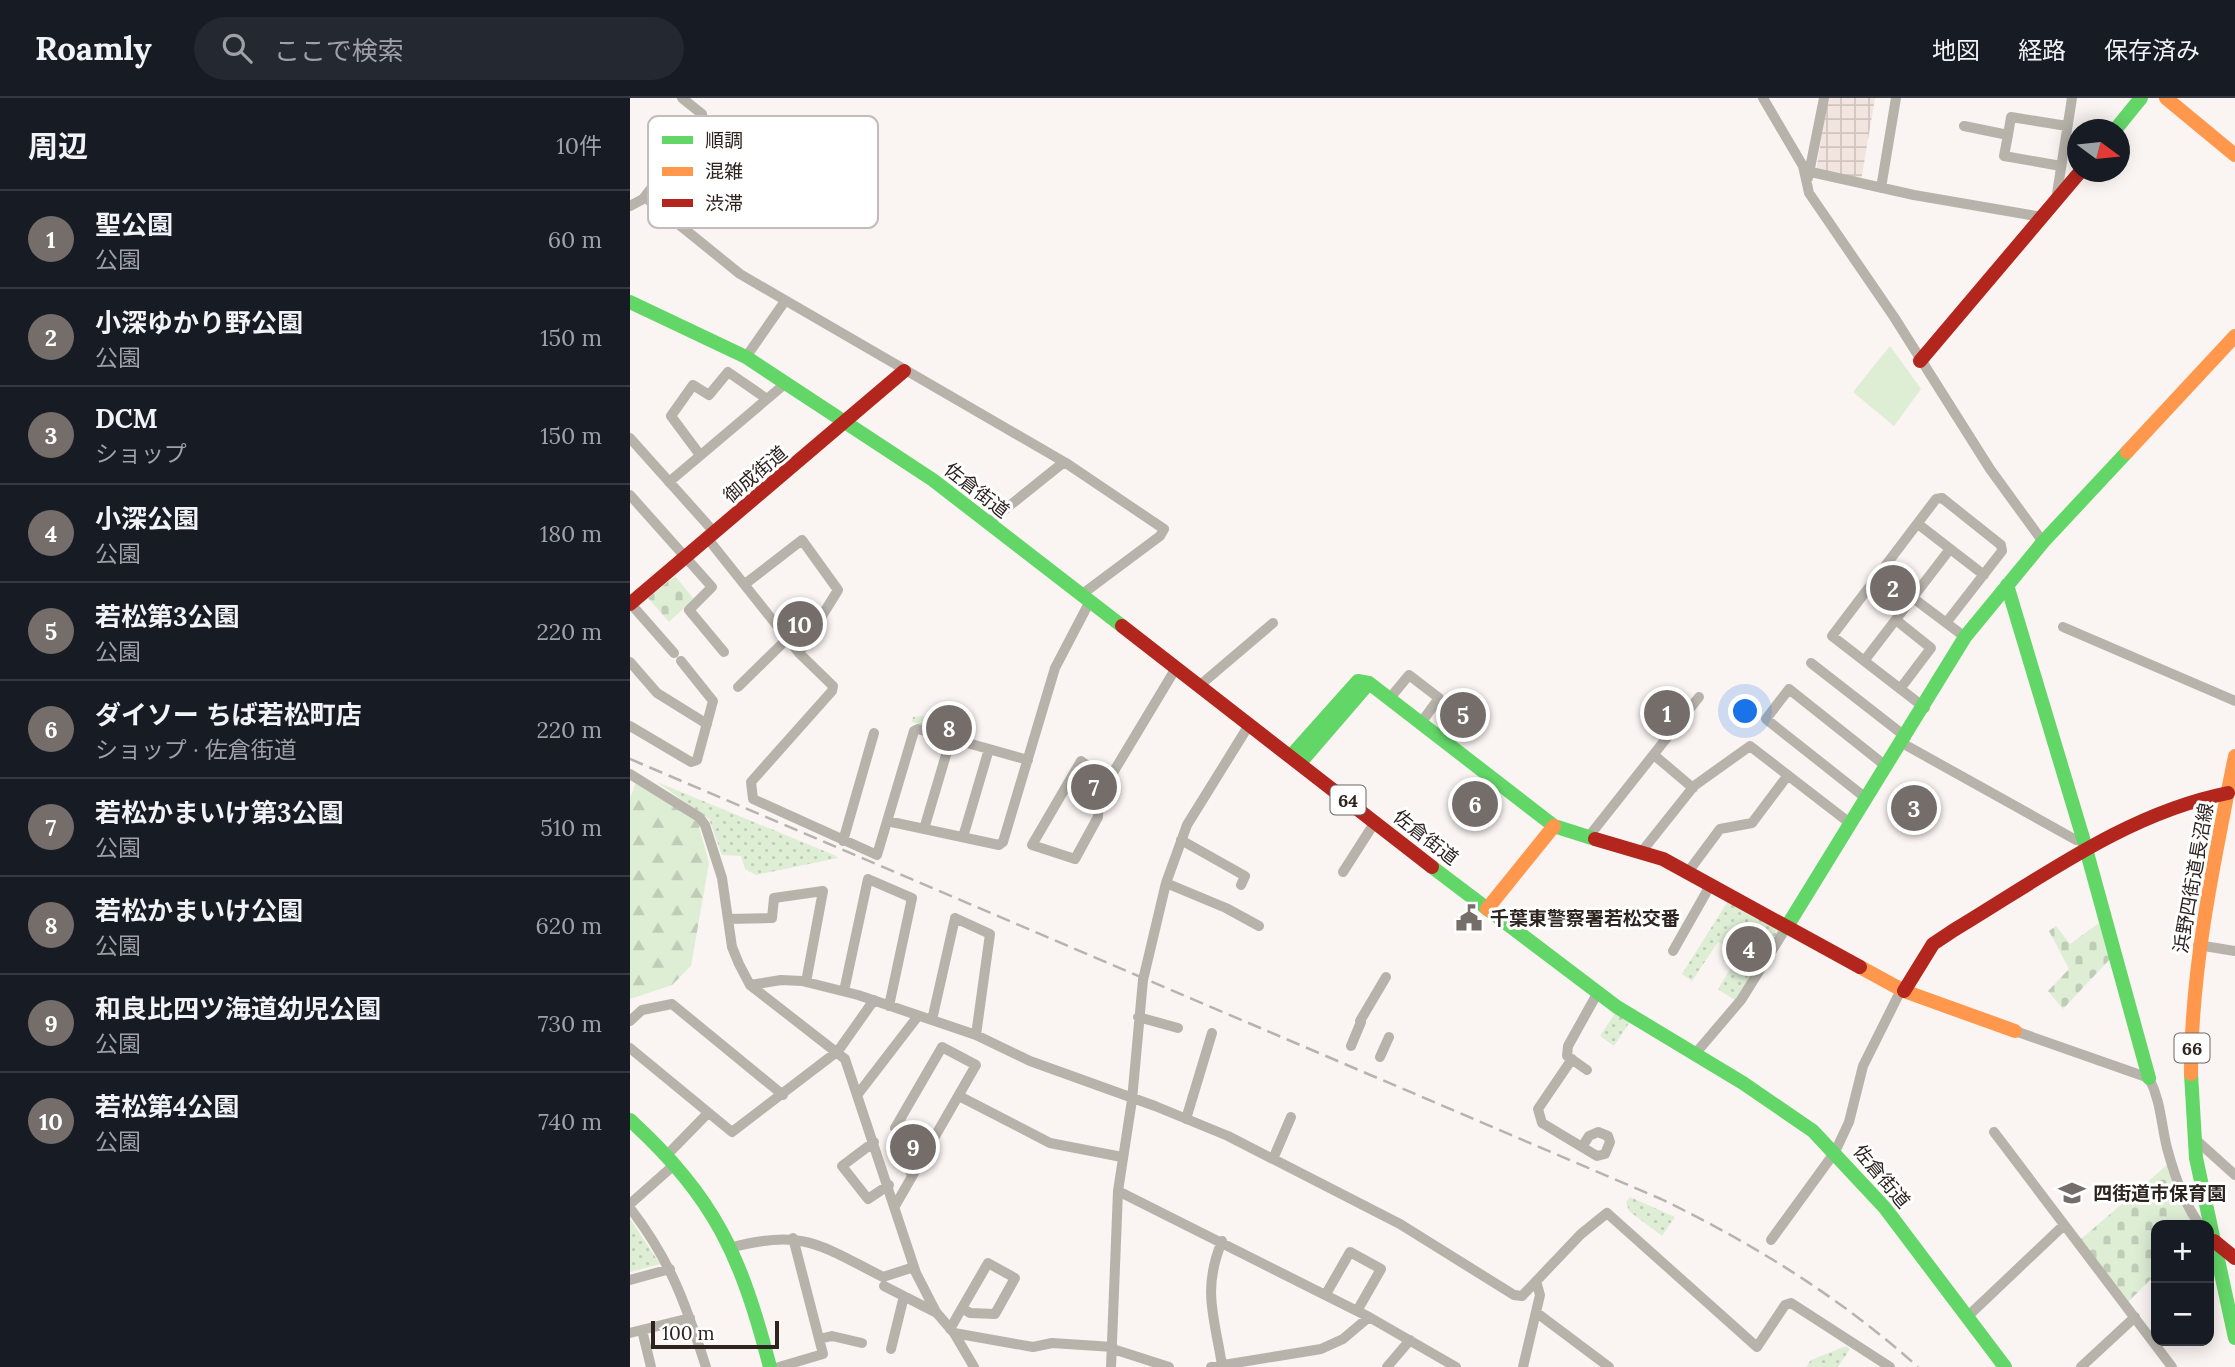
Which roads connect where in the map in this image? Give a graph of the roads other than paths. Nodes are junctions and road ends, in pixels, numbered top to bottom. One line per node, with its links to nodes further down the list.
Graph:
1 (682, 98): 8 (street)
2 (1763, 98): 16 (street)
3 (1824, 98): 16 (street)
4 (1896, 98): 18 (street)
5 (2072, 98): 9 (street)
6 (2141, 98): 10 (street)
7 (2166, 98): 14 (street)
8 (702, 116)
9 (2068, 119)
10 (2124, 119)
11 (1964, 126): 13 (street)
12 (2067, 126): 13 (street); 15 (street)
13 (2008, 135): 15 (street)
14 (2235, 155)
15 (2061, 166): 22 (street)
16 (1808, 177): 18 (street); 30 (street)
17 (2071, 182): 22 (street)
18 (1881, 188): 24 (street)
19 (648, 193): 20 (street)
20 (645, 197): 21 (street); 23 (street)
21 (648, 200)
22 (2056, 200): 24 (street)
23 (630, 206)
24 (2042, 217): 30 (street)
25 (681, 228): 26 (street)
26 (785, 301): 29 (street); 31 (street)
27 (630, 302): 29 (street, 佐倉街道 / 64)
28 (2235, 336): 43 (street)
29 (746, 357): 32 (street, 佐倉街道 / 64)
30 (1920, 361): 43 (street)
31 (904, 371): 34 (street, 御成街道); 37 (street)
32 (786, 383): 33 (street); 34 (street, 佐倉街道 / 64)
33 (766, 399): 36 (street); 36 (street)
34 (845, 422): 40 (street, 佐倉街道 / 64); 42 (street, 御成街道)
35 (630, 438): 38 (street)
36 (700, 455): 38 (street)
37 (1063, 462): 40 (street); 49 (street)
38 (669, 482): 42 (street)
39 (630, 495): 45 (street)
40 (988, 523): 49 (street, 佐倉街道 / 64)
41 (1918, 524): 44 (street); 46 (street); 60 (street)
42 (711, 536): 45 (street, 御成街道); 47 (street)
43 (2043, 542): 48 (street)
44 (1950, 549): 46 (street); 50 (street)
45 (687, 557): 51 (street, 御成街道); 58 (street)
46 (1984, 575): 54 (street)
47 (745, 584): 57 (street); 59 (street)
48 (2007, 584): 56 (street); 97 (street)
49 (1085, 598): 63 (street, 佐倉街道 / 64); 81 (street)
50 (1913, 598): 52 (street); 54 (street)
51 (631, 604): 72 (street)
52 (1896, 620): 60 (street); 66 (street)
53 (1273, 623): 65 (street)
54 (1946, 623): 56 (street)
55 (2063, 627): 69 (street)
56 (1965, 637): 70 (street)
57 (788, 638): 59 (street); 64 (street)
58 (719, 649)
59 (799, 653): 99 (street)
60 (1864, 661): 66 (street)
61 (630, 662): 72 (street)
62 (1811, 663): 77 (street)
63 (1176, 668): 65 (street, 佐倉街道 / 64); 86 (street)
64 (743, 685)
65 (1199, 685): 73 (street, 佐倉街道 / 64)
66 (1900, 689): 70 (street)
67 (1390, 698): 71 (street); 71 (street); 82 (street)
68 (1699, 698): 79 (street)
69 (2235, 701)
70 (1924, 708): 77 (street)
71 (1421, 723): 93 (street)
72 (707, 724): 74 (street)
73 (1249, 725): 82 (street, 佐倉街道 / 64); 98 (street)
74 (630, 726)
75 (874, 733): 99 (street)
76 (951, 738): 78 (street); 90 (street); 94 (street)
77 (1904, 740): 83 (street); 97 (street)
78 (989, 749): 81 (street); 96 (street)
79 (1654, 755): 87 (street); 95 (street)
80 (2235, 756): 88 (street, 浜野四街道長沼線 / 66)
81 (1028, 760): 96 (street)
82 (1296, 760): 91 (street, 佐倉街道 / 64)
83 (1887, 767): 89 (street); 89 (street)
84 (630, 774): 108 (street)
85 (1788, 775): 87 (street); 92 (street); 103 (street)
86 (1108, 781): 86 (street)
87 (1693, 788): 100 (street)
88 (2231, 792): 101 (street); 111 (street, 浜野四街道長沼線 / 66)
89 (1867, 799): 92 (street)
90 (887, 821): 94 (street); 99 (street)
91 (1376, 822): 102 (street); 107 (street, 佐倉街道 / 64)
92 (1851, 824): 110 (street)
93 (1554, 826): 95 (street); 107 (street)
94 (924, 829): 96 (street)
95 (1590, 835): 100 (street)
96 (963, 837)
97 (2083, 838): 101 (street)
98 (1181, 840): 104 (street); 105 (street)
99 (843, 841)
100 (1643, 850): 103 (street)
101 (2087, 853): 117 (street); 138 (street)
102 (1343, 872)
103 (1688, 872): 106 (street)
104 (1166, 883): 109 (street); 123 (street)
105 (1241, 884)
106 (1711, 884): 110 (street); 112 (street)
107 (1487, 909): 119 (street, 佐倉街道 / 64)
108 (728, 919): 115 (street); 116 (street)
109 (1259, 926)
110 (1786, 928): 117 (street); 134 (street)
111 (2198, 945): 113 (street); 148 (street, 浜野四街道長沼線 / 66)
112 (1673, 951)
113 (2235, 951)
114 (1386, 977): 131 (street)
115 (806, 982): 116 (street); 118 (street)
116 (750, 985): 133 (street)
117 (1903, 990): 127 (street); 151 (street)
118 (844, 991): 120 (street); 121 (street)
119 (1597, 993): 134 (street, 佐倉街道 / 64); 136 (street)
120 (874, 1000): 121 (street); 133 (street)
121 (890, 1006): 122 (street)
122 (918, 1016): 124 (street); 139 (street)
123 (1138, 1017): 126 (street); 142 (street)
124 (932, 1020): 129 (street); 129 (street)
125 (630, 1021): 140 (street)
126 (1178, 1028)
127 (2015, 1031): 138 (street)
128 (1212, 1033): 145 (street)
129 (976, 1035): 142 (street)
130 (1389, 1037): 135 (street)
131 (1351, 1046)
132 (630, 1048): 143 (street)
133 (838, 1051): 139 (street); 140 (street)
134 (1695, 1054): 151 (street, 佐倉街道 / 64)
135 (1380, 1058)
136 (1572, 1059): 137 (street); 150 (street)
137 (1587, 1070)
138 (2149, 1078): 161 (street)
139 (858, 1094): 149 (street)
140 (783, 1095): 143 (street)
141 (960, 1096): 152 (street); 156 (street); 156 (street)
142 (1132, 1100): 145 (street); 152 (street)
143 (708, 1113): 154 (street)
144 (1291, 1118): 153 (street)
145 (1186, 1119): 153 (street)
146 (630, 1120): 154 (street)
147 (1994, 1132): 163 (street)
148 (2195, 1139): 155 (street); 162 (street, 浜野四街道長沼線 / 66)
149 (874, 1142): 157 (street); 157 (street)
150 (1582, 1147)
151 (1835, 1152): 165 (street); 183 (street, 佐倉街道 / 64)
152 (1122, 1157): 158 (street)
153 (1273, 1159): 174 (street)
154 (671, 1160): 159 (street); 168 (street)
155 (2235, 1175)
156 (912, 1176): 160 (street)
157 (888, 1185): 160 (street)
158 (1118, 1191): 167 (street); 193 (street)
159 (630, 1206): 172 (street)
160 (895, 1206): 171 (street)
161 (2196, 1220)
162 (2208, 1220)
163 (2064, 1225): 183 (street); 185 (street)
164 (793, 1238): 168 (street); 171 (street); 190 (street)
165 (1771, 1240)
166 (2214, 1240): 170 (street)
167 (1222, 1241): 176 (street); 196 (street)
168 (730, 1248): 199 (street)
169 (2214, 1250): 189 (street, 浜野四街道長沼線 / 66)
170 (2235, 1258)
171 (914, 1267): 180 (street)
172 (670, 1269): 173 (street); 184 (street)
173 (630, 1280)
174 (1536, 1280): 181 (street); 209 (street)
175 (884, 1286): 177 (street)
176 (1326, 1294): 179 (street); 179 (street)
177 (904, 1296): 180 (street); 194 (street)
178 (962, 1308): 178 (street); 187 (street)
179 (1357, 1311): 182 (street)
180 (936, 1312): 187 (street)
181 (1537, 1313): 207 (street); 208 (street)
182 (1369, 1317): 191 (street); 195 (street)
183 (1967, 1317): 210 (street, 佐倉街道 / 64)
184 (690, 1318): 186 (street); 198 (street)
185 (2134, 1318): 211 (street); 212 (street)
186 (642, 1330): 188 (street); 197 (street)
187 (952, 1331): 193 (street); 201 (street)
188 (630, 1334)
189 (2235, 1338)
190 (819, 1339): 192 (street); 200 (street)
191 (1410, 1340): 205 (street); 206 (street)
192 (862, 1343)
193 (1113, 1348): 202 (street); 203 (street)
194 (891, 1349)
195 (1273, 1363): 196 (street)
196 (1222, 1365): 204 (street)
197 (651, 1367)
198 (706, 1367)
199 (770, 1367)
200 (779, 1367)
201 (974, 1367)
202 (1111, 1367)
203 (1169, 1367)
204 (1211, 1367)
205 (1387, 1367)
206 (1456, 1367)
207 (1522, 1367)
208 (1609, 1367)
209 (1890, 1367)
210 (2005, 1367)
211 (2081, 1367)
212 (2172, 1367)

